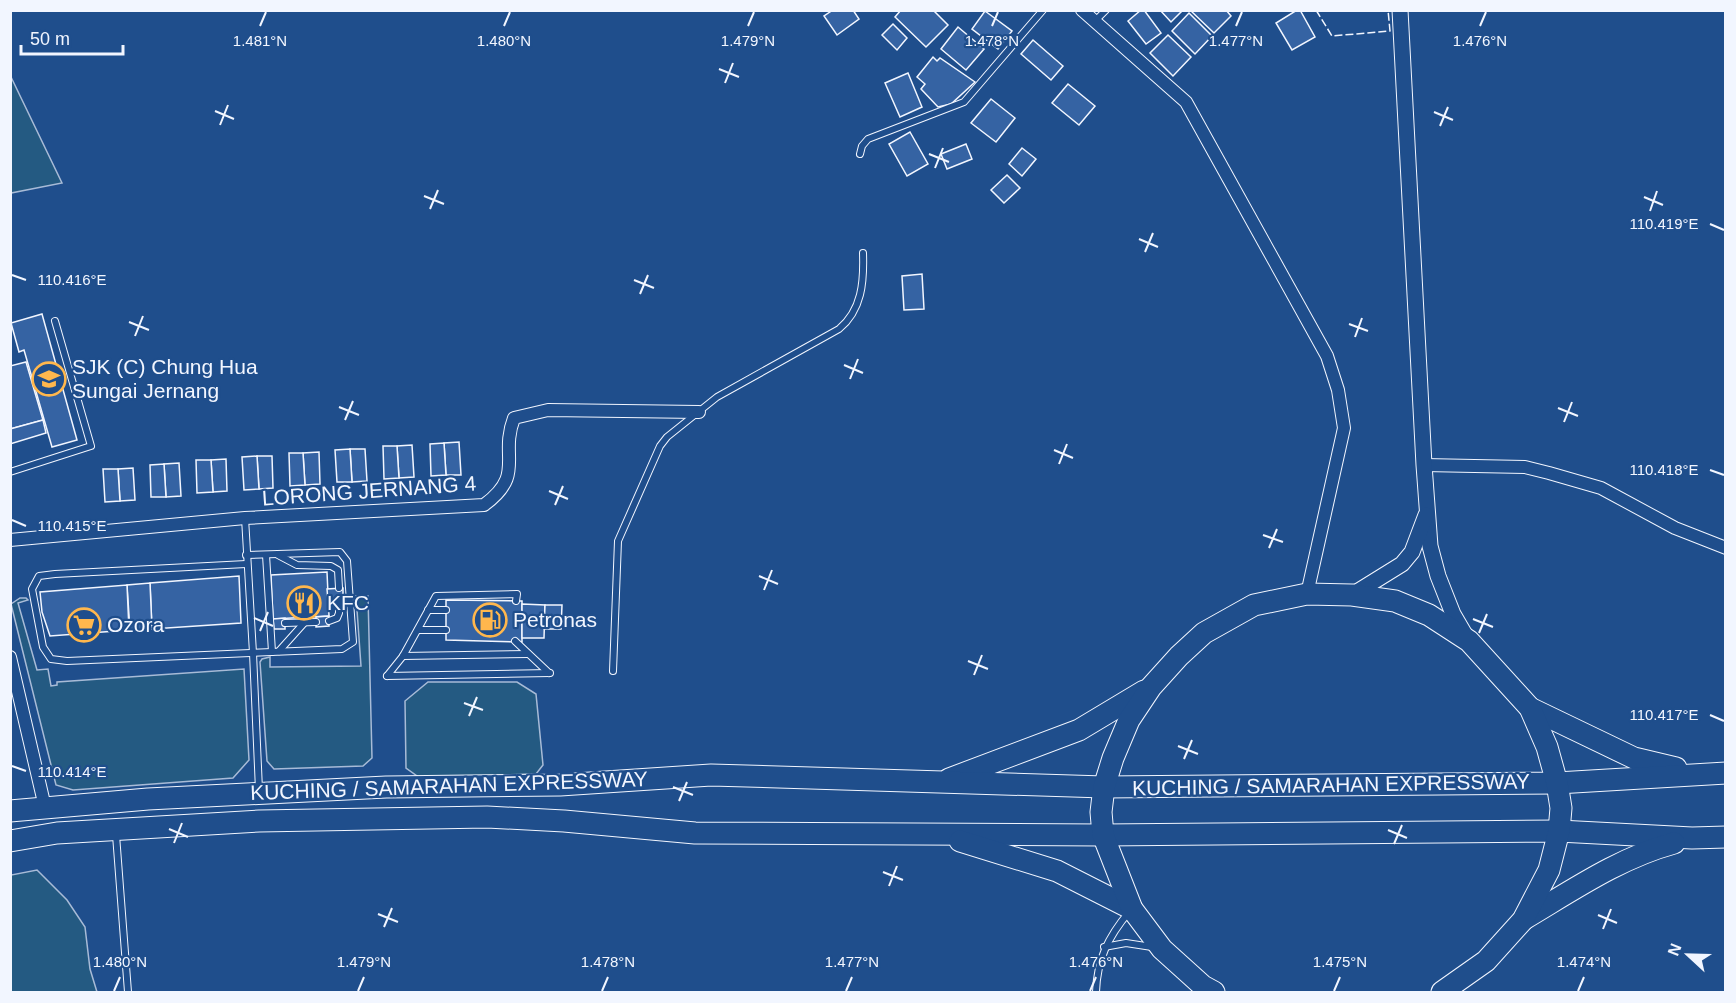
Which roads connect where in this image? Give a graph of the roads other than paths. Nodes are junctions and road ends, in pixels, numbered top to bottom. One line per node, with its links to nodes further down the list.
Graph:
1 (1043, 10): 6 (lane)
2 (1082, 10): 5 (street)
3 (1106, 10): 5 (lane)
4 (1400, 10): 10 (street)
5 (1095, 21): 21 (street)
6 (860, 154)
7 (863, 253): 9 (lane)
8 (55, 321): 11 (lane)
9 (699, 412): 13 (street, LORONG JERNANG 4); 40 (lane)
10 (1424, 465): 12 (street); 15 (street)
11 (10, 472)
12 (1428, 509): 22 (street); 34 (street)
13 (244, 518): 14 (street, LORONG JERNANG 4); 16 (lane)
14 (10, 540)
15 (1725, 548)
16 (246, 555): 17 (lane); 19 (lane)
17 (266, 555): 18 (lane); 35 (lane)
18 (278, 555): 20 (lane); 35 (lane)
19 (246, 564): 36 (lane); 36 (lane)
20 (339, 588)
21 (1307, 594): 22 (highway, KUCHING / SAMARAHAN EXPRESSWAY); 41 (highway, KUCHING / SAMARAHAN EXPRESSWAY)
22 (1352, 595): 34 (highway, KUCHING / SAMARAHAN EXPRESSWAY)
23 (339, 600): 27 (lane)
24 (516, 601): 25 (lane)
25 (428, 610): 26 (lane); 31 (lane)
26 (446, 610)
27 (329, 621)
28 (305, 622): 29 (lane); 30 (lane); 35 (lane)
29 (316, 622)
30 (285, 623)
31 (418, 630): 32 (lane); 38 (lane)
32 (446, 630)
33 (515, 641): 37 (lane)
34 (1469, 641): 42 (highway, KUCHING / SAMARAHAN EXPRESSWAY)
35 (275, 652): 36 (lane)
36 (253, 653): 48 (lane)
37 (528, 654): 38 (lane); 38 (lane)
38 (404, 656)
39 (10, 657): 49 (street)
40 (613, 670)
41 (1150, 687): 45 (highway); 47 (highway, KUCHING / SAMARAHAN EXPRESSWAY)
42 (1530, 708): 44 (highway); 46 (highway, KUCHING / SAMARAHAN EXPRESSWAY)
43 (1725, 773): 44 (highway, KUCHING / SAMARAHAN EXPRESSWAY)
44 (1697, 774): 46 (highway, KUCHING / SAMARAHAN EXPRESSWAY)
45 (940, 782): 47 (highway, KUCHING / SAMARAHAN EXPRESSWAY); 48 (highway, KUCHING / SAMARAHAN EXPRESSWAY)
46 (1557, 783): 47 (highway, KUCHING / SAMARAHAN EXPRESSWAY); 52 (highway, KUCHING / SAMARAHAN EXPRESSWAY)
47 (1104, 787): 54 (highway, KUCHING / SAMARAHAN EXPRESSWAY)
48 (259, 794): 49 (highway, KUCHING / SAMARAHAN EXPRESSWAY)
49 (45, 807): 50 (highway, KUCHING / SAMARAHAN EXPRESSWAY)
50 (10, 811)
51 (116, 830): 53 (highway, KUCHING / SAMARAHAN EXPRESSWAY); 57 (highway, KUCHING / SAMARAHAN EXPRESSWAY); 62 (lane)
52 (1559, 831): 54 (highway, KUCHING / SAMARAHAN EXPRESSWAY); 56 (highway, KUCHING / SAMARAHAN EXPRESSWAY); 59 (highway, KUCHING / SAMARAHAN EXPRESSWAY)
53 (938, 834): 54 (highway, KUCHING / SAMARAHAN EXPRESSWAY); 58 (highway)
54 (1103, 835): 58 (highway, KUCHING / SAMARAHAN EXPRESSWAY)
55 (1725, 837): 56 (highway, KUCHING / SAMARAHAN EXPRESSWAY)
56 (1692, 838): 59 (highway)
57 (10, 841)
58 (1132, 909): 60 (lane); 61 (highway, KUCHING / SAMARAHAN EXPRESSWAY)
59 (1523, 920): 65 (highway, KUCHING / SAMARAHAN EXPRESSWAY)
60 (1104, 947): 61 (lane); 63 (lane)
61 (1162, 949): 64 (highway, KUCHING / SAMARAHAN EXPRESSWAY)
62 (128, 993)
63 (1096, 993)
64 (1214, 993)
65 (1442, 993)

